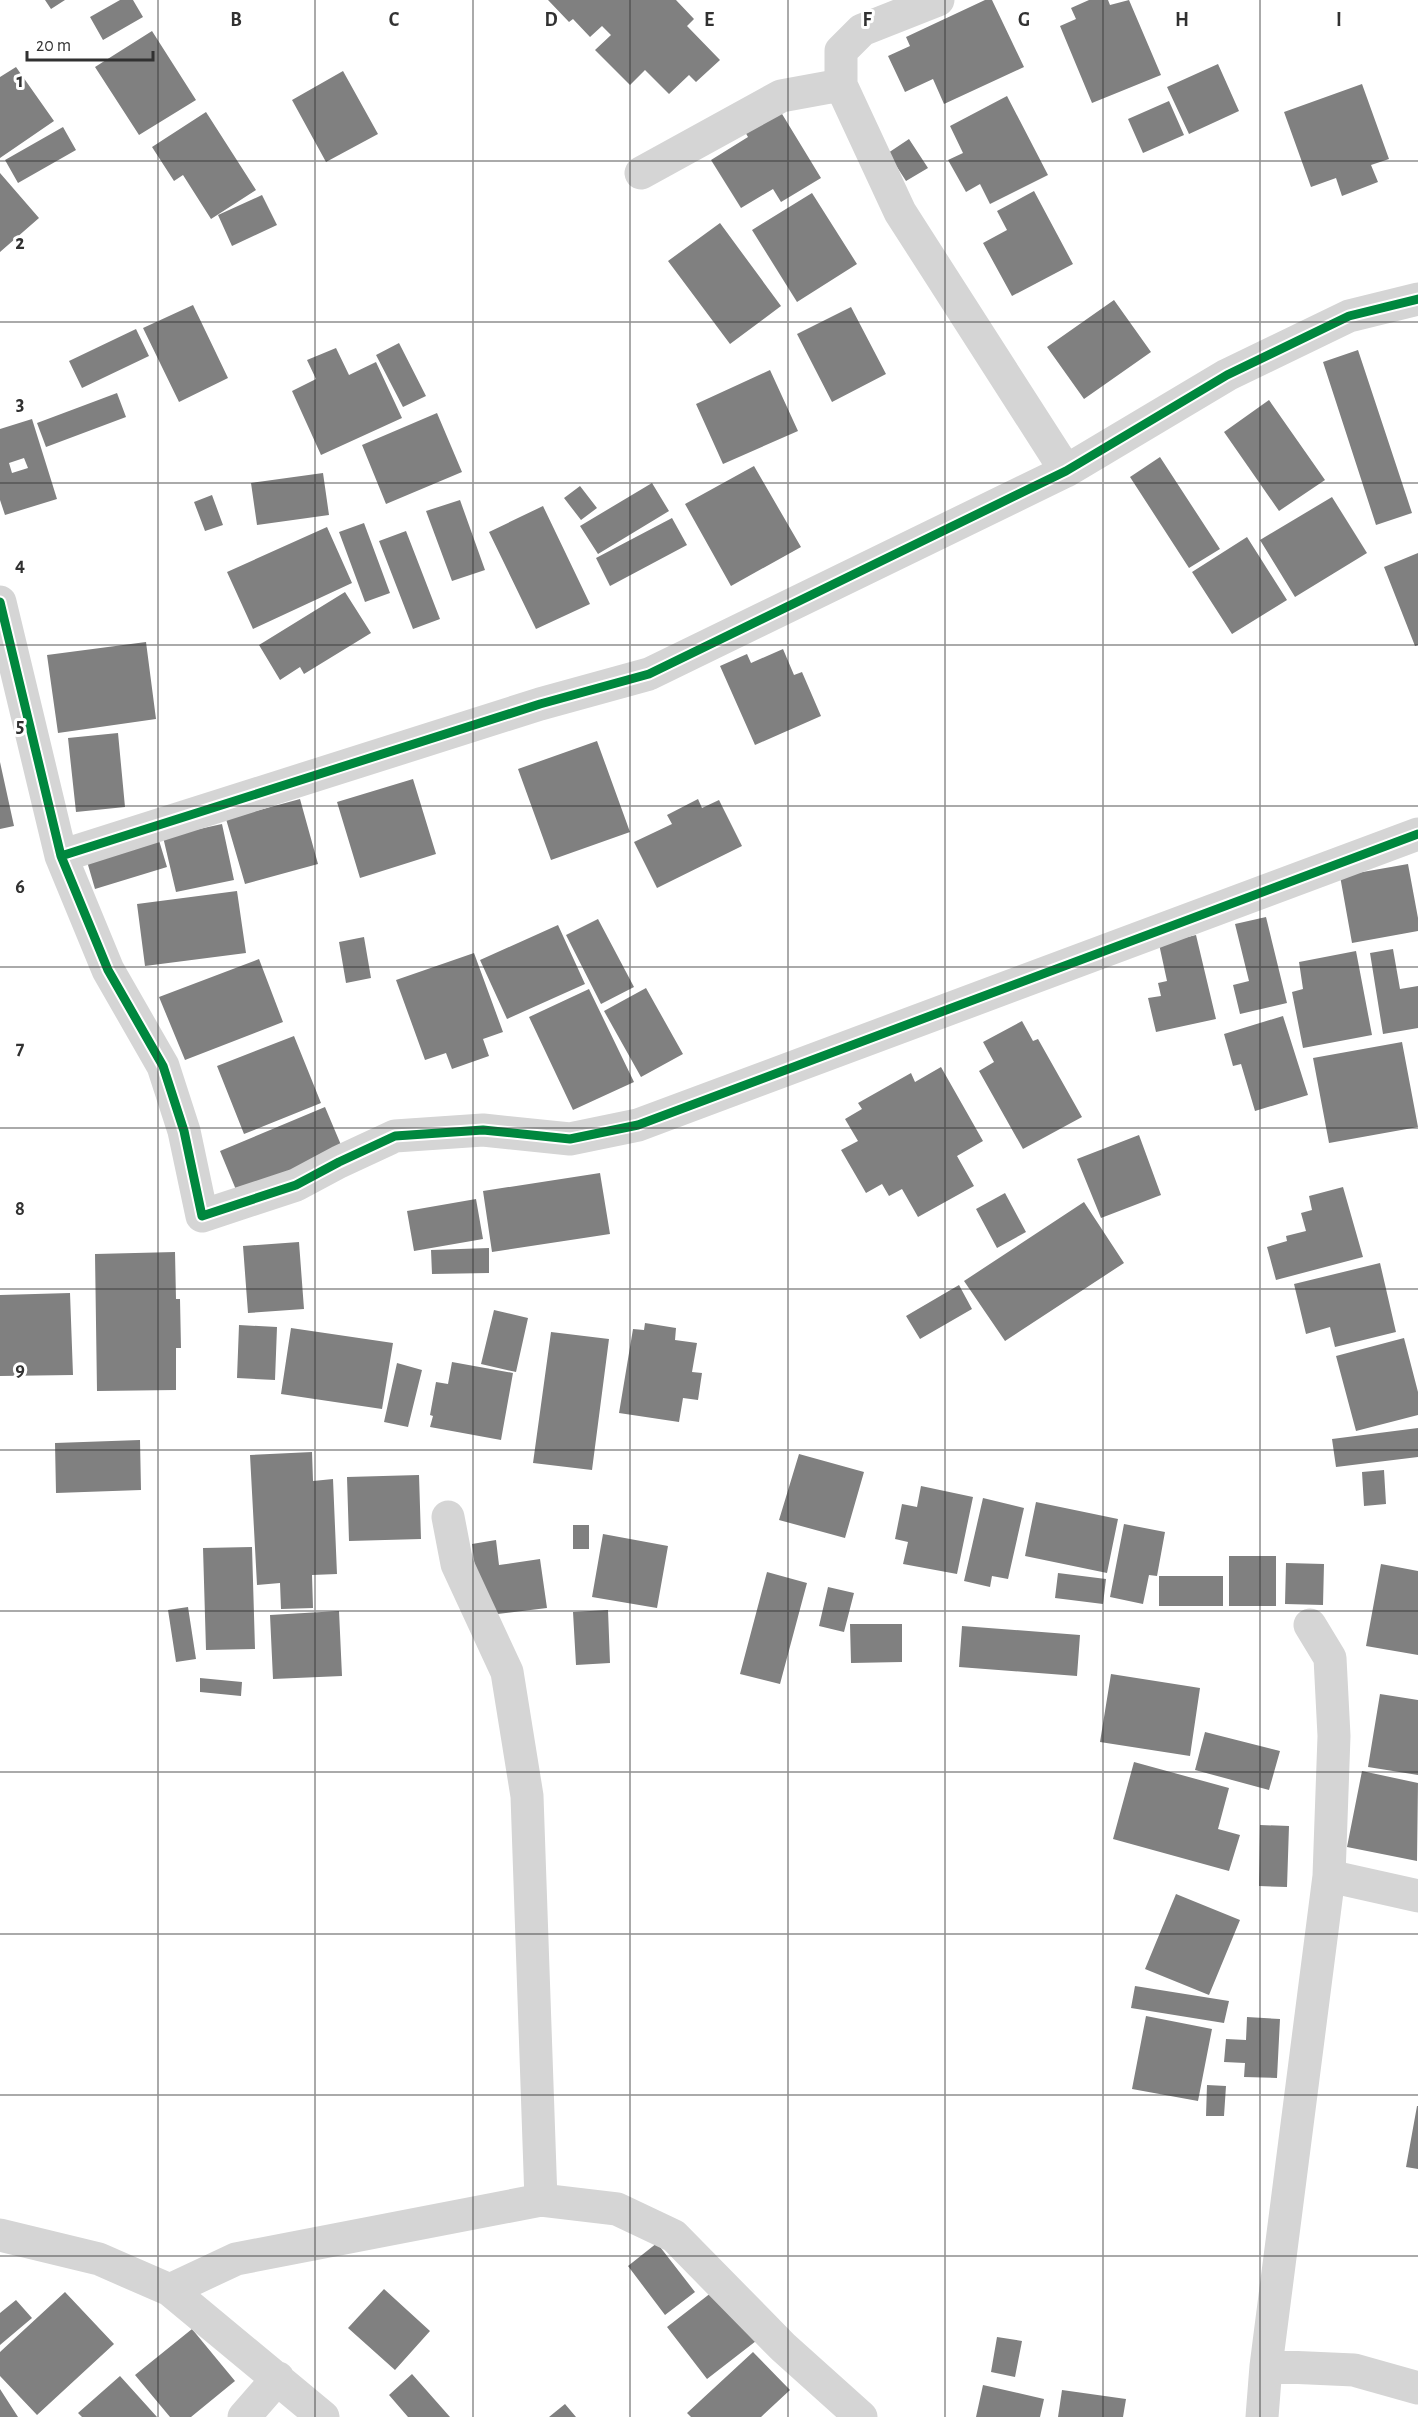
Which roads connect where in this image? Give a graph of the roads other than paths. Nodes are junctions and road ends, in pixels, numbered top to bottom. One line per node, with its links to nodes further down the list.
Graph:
1 (938, 0): 2 (street)
2 (840, 85): 3 (street); 5 (street)
3 (641, 173)
4 (1418, 299): 5 (street)
5 (1066, 471): 8 (street)
6 (0, 602): 8 (street)
7 (1418, 834): 8 (street)
8 (61, 855)
9 (448, 1517): 13 (street)
10 (1310, 1625): 11 (street)
11 (1329, 1876): 12 (street); 16 (street)
12 (1418, 1896)
13 (541, 2200): 15 (street); 21 (street)
14 (0, 2235): 15 (street)
15 (170, 2290): 17 (street)
16 (1266, 2366): 18 (street); 22 (street)
17 (278, 2378): 19 (street); 20 (street)
18 (1418, 2388)
19 (244, 2417)
20 (323, 2417)
21 (861, 2417)
22 (1262, 2417)

